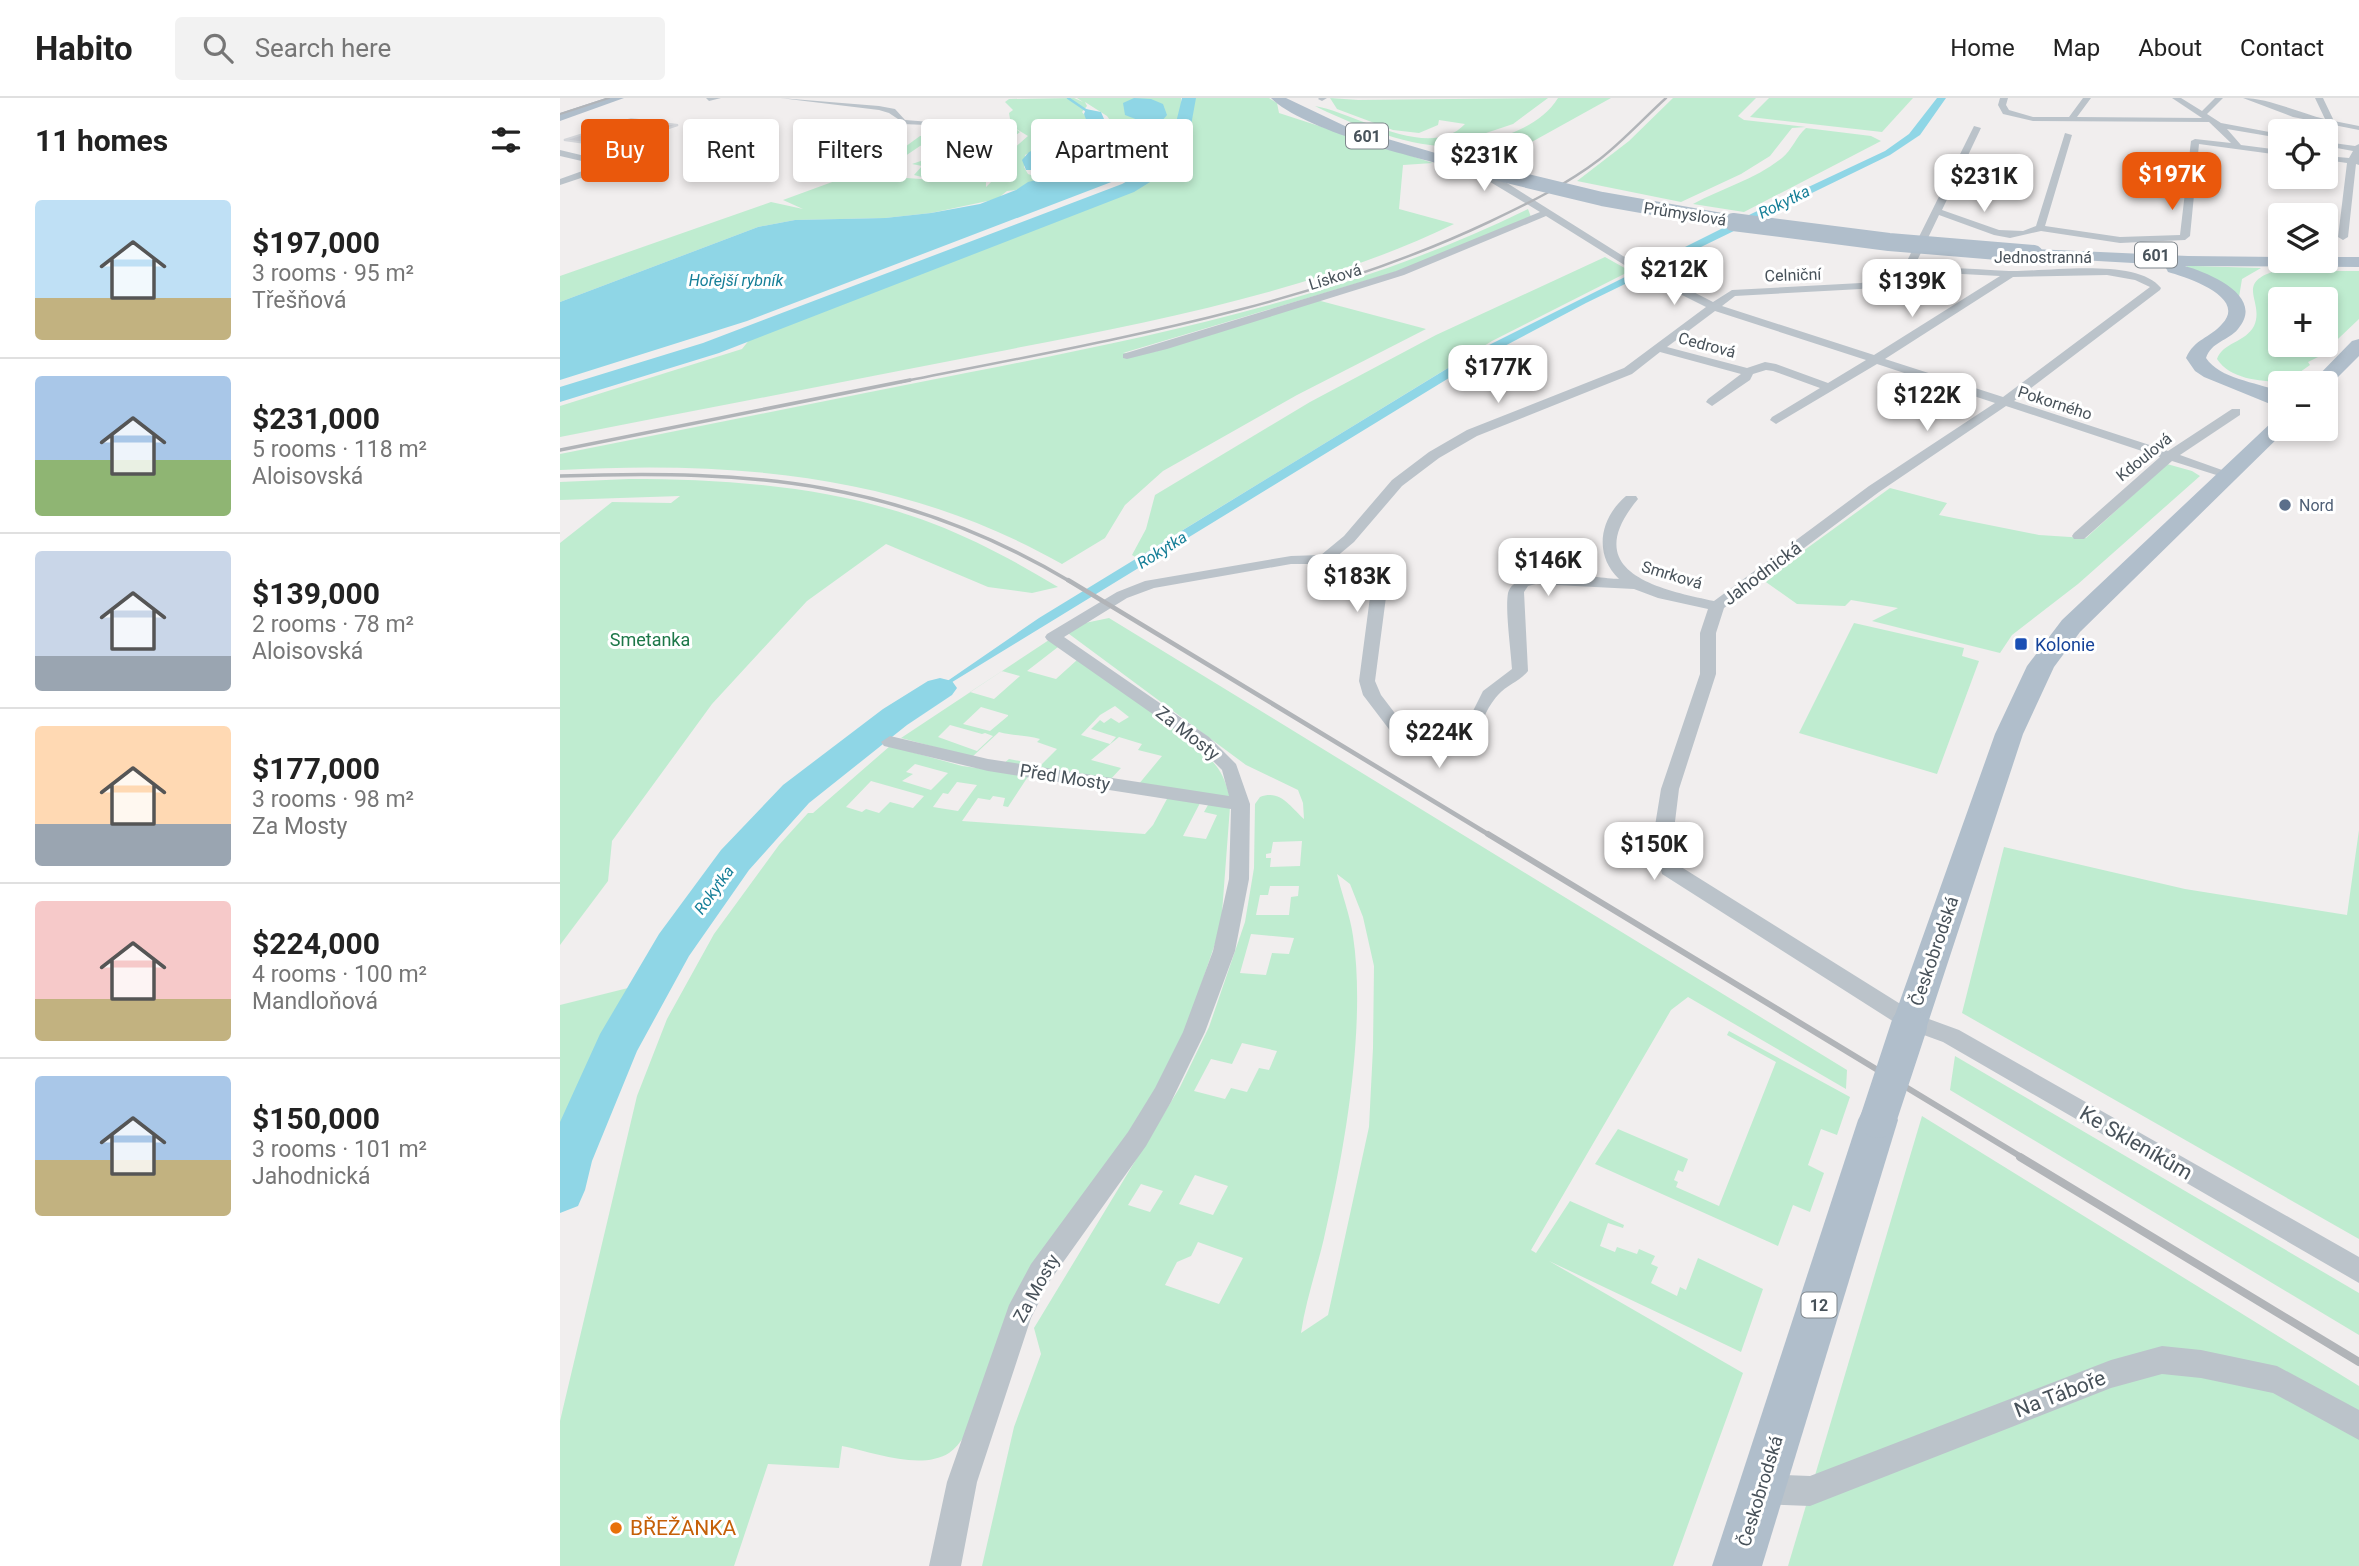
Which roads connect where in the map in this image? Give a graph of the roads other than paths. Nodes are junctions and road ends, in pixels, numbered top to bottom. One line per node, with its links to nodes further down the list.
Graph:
1 (594, 98): 16 (main road)
2 (618, 98): 18 (main road)
3 (717, 98): 14 (street)
4 (784, 98): 15 (street)
5 (847, 98): 15 (street)
6 (1277, 98): 36 (main road, Průmyslová / 601)
7 (1291, 98): 36 (main road, Průmyslová / 601)
8 (2004, 98): 22 (street)
9 (2087, 98): 22 (street)
10 (2176, 98): 17 (street)
11 (2219, 98): 17 (street)
12 (2247, 98): 20 (street)
13 (2319, 98): 21 (street)
14 (709, 99)
15 (834, 103): 19 (street)
16 (560, 110)
17 (2203, 114): 23 (street)
18 (560, 117)
19 (901, 119)
20 (2318, 119)
21 (2330, 119)
22 (2071, 120): 23 (street)
23 (2215, 123): 27 (street); 30 (street)
24 (2338, 124): 26 (street)
25 (1977, 128): 38 (street)
26 (2359, 128)
27 (2268, 134)
28 (2068, 135): 40 (street)
29 (2338, 145): 31 (street)
30 (2239, 147): 32 (street); 40 (street)
31 (2357, 147): 35 (street)
32 (2268, 151)
33 (560, 153): 37 (street)
34 (2338, 160): 35 (street)
35 (2356, 162): 41 (street)
36 (1463, 165): 39 (street, Pokorného); 42 (main road, Průmyslová / 601, bridge)
37 (560, 181)
38 (1935, 211): 40 (street); 51 (street)
39 (1548, 214): 54 (street, Pokorného); 57 (street, Lísková)
40 (2040, 228)
41 (2343, 237)
42 (2033, 251): 43 (main road, Průmyslová / 601); 46 (main road, Průmyslová / 601)
43 (2268, 255)
44 (2359, 255): 45 (main road, Průmyslová / 601)
45 (2338, 257)
46 (2110, 258): 47 (main road, Průmyslová / 601); 63 (main road)
47 (2268, 259)
48 (2338, 260): 49 (main road, Průmyslová / 601)
49 (2359, 262)
50 (2268, 271): 61 (main road)
51 (1919, 273): 52 (street, Jednostranná); 54 (street, Celniční)
52 (2011, 274): 53 (street, Jednostranná); 58 (street)
53 (2157, 288): 67 (street, Jahodnická)
54 (1712, 306): 56 (street); 58 (street, Pokorného)
55 (2359, 345): 59 (main road)
56 (1658, 348): 60 (street, Cedrová); 75 (street)
57 (1127, 356)
58 (1874, 360): 62 (street); 67 (street, Pokorného)
59 (2333, 371)
60 (1747, 372): 62 (street, Cedrová); 66 (street, Cedrová)
61 (2268, 383)
62 (1828, 387): 69 (street)
63 (2249, 387): 64 (main road); 65 (main road)
64 (2268, 391)
65 (2268, 396)
66 (1712, 402)
67 (2003, 402): 71 (street, Pokorného); 77 (street, Jahodnická)
68 (2236, 412): 71 (street, Kdoulová)
69 (1776, 420)
70 (2268, 437): 72 (main road, Českobrodská / 12)
71 (2169, 456): 72 (street, Pokorného); 74 (street, Kdoulová)
72 (2229, 475): 80 (main road, Českobrodská / 12)
73 (1631, 499): 76 (street, Smrková)
74 (2079, 536)
75 (1325, 559): 76 (street); 79 (street, Za Mosty)
76 (1634, 584): 77 (street, Smrková)
77 (1717, 606): 80 (street, Jahodnická)
78 (890, 742): 79 (street, Před Mosty)
79 (1241, 804): 84 (street, Za Mosty)
80 (1910, 1023): 81 (street, Ke Skleníkům); 83 (main road, Českobrodská / 12, bridge)
81 (2359, 1271)
82 (2359, 1426): 83 (street, Na Táboře)
83 (1760, 1489): 85 (main road, Českobrodská / 12)
84 (945, 1566)
85 (1737, 1566)

